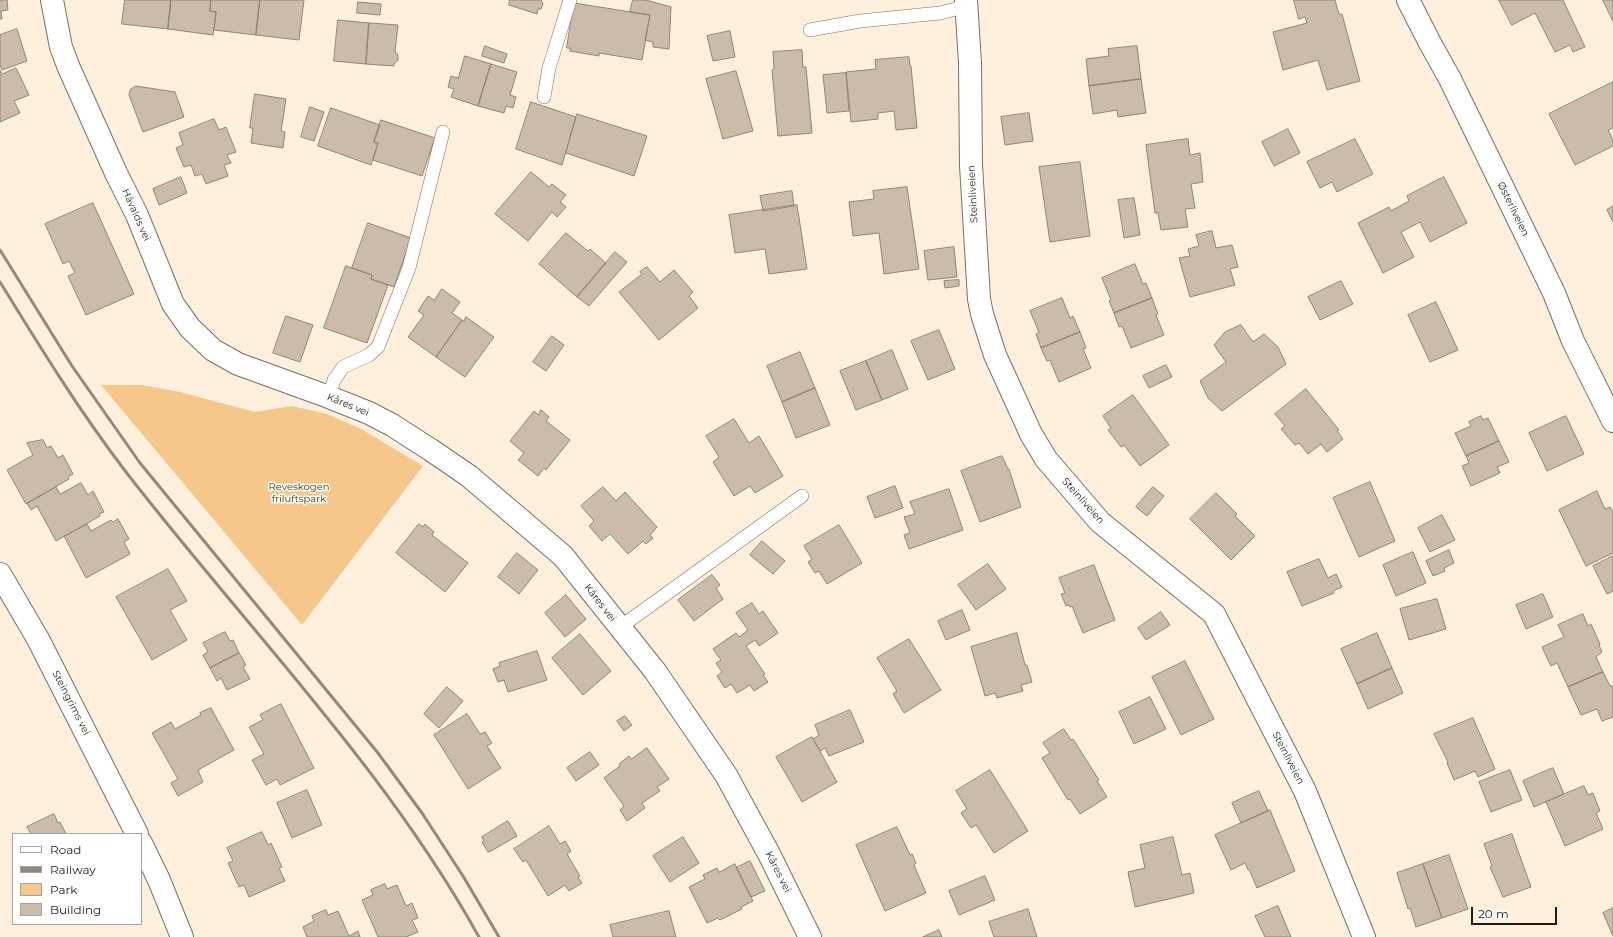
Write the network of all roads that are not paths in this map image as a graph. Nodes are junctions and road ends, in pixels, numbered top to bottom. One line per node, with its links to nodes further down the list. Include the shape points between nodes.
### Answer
1 (52, 0): 8 (street, Håvalds vei, via 61,47 69,68 137,215 174,304 190,328 213,350 238,364)
2 (570, 0): 6 (lane, via 549,68)
3 (1408, 0): 10 (street, Østerliveien, via 1523,229 1554,293 1573,341)
4 (966, 3): 5 (lane, via 940,13 860,21); 18 (street, Steinliveien, via 970,63 971,164 979,299 994,355 1031,434 1046,459 1100,522 1214,614 1305,790)
5 (810, 30)
6 (544, 97)
7 (443, 132): 9 (lane, via 409,268 378,347 369,355 343,367 334,380)
8 (280, 379): 9 (street, Kåres vei)
9 (329, 397): 13 (street, Kåres vei, via 392,425 469,476 563,556)
10 (1613, 421)
11 (802, 496): 13 (lane)
12 (0, 574): 14 (street, Steingrims vei, via 38,639)
13 (619, 628): 17 (street, Kåres vei, via 655,671 726,775)
14 (136, 833)
15 (142, 845): 16 (street)
16 (182, 937)
17 (810, 937)
18 (1364, 937)

